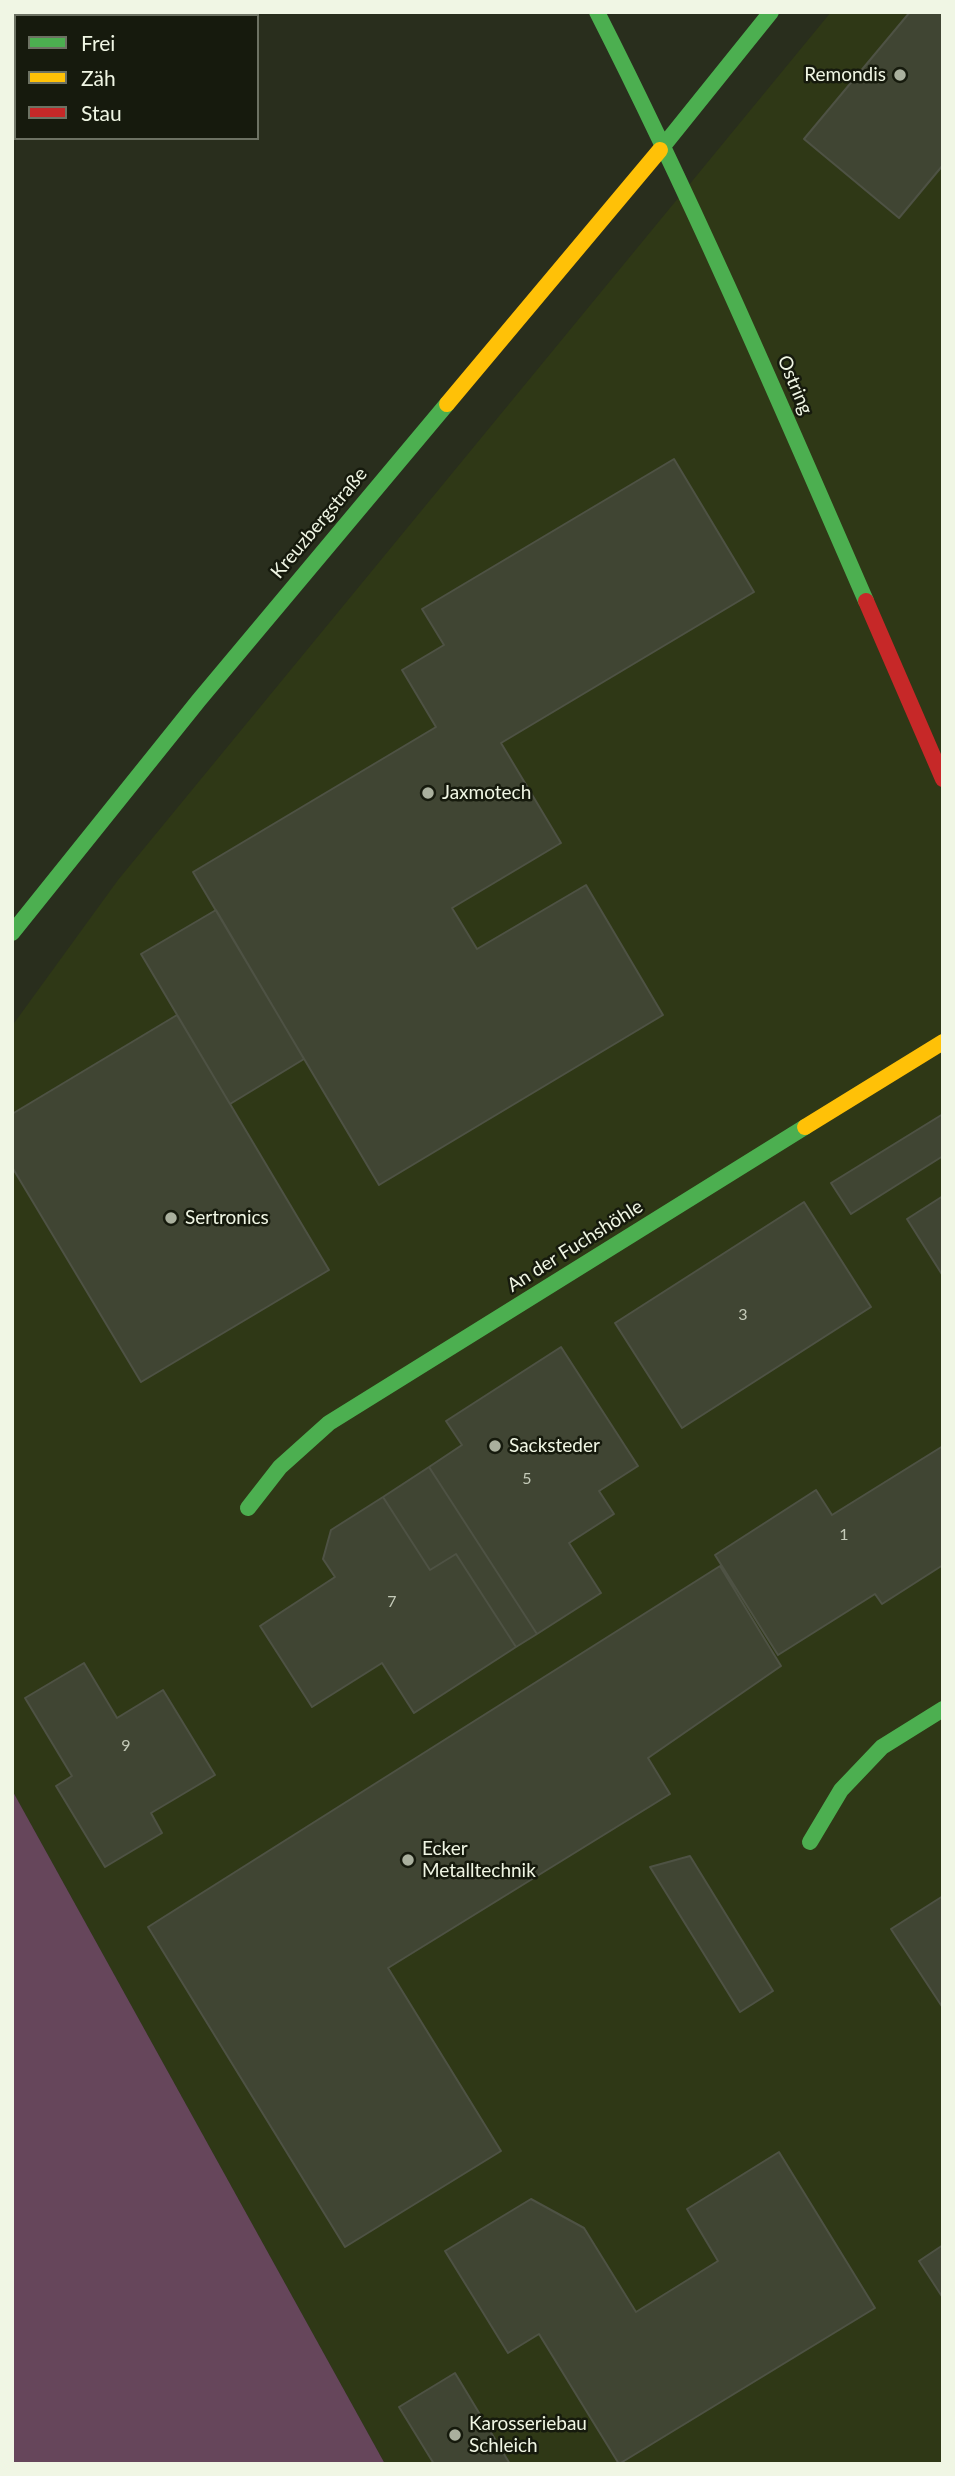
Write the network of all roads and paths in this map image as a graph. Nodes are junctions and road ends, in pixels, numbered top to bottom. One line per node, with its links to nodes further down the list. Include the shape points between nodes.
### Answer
1 (597, 12): 3 (street, Ostring)
2 (771, 12): 3 (street, Kreuzbergstraße)
3 (665, 146): 4 (street, Ostring); 5 (street, Kreuzbergstraße, via 155,751)
4 (943, 779)
5 (12, 933)
6 (943, 1042): 7 (street, An der Fuchshöhle, via 329,1423 280,1467)
7 (248, 1508)
8 (943, 1709): 9 (street, via 882,1747 841,1790)
9 (810, 1842)

